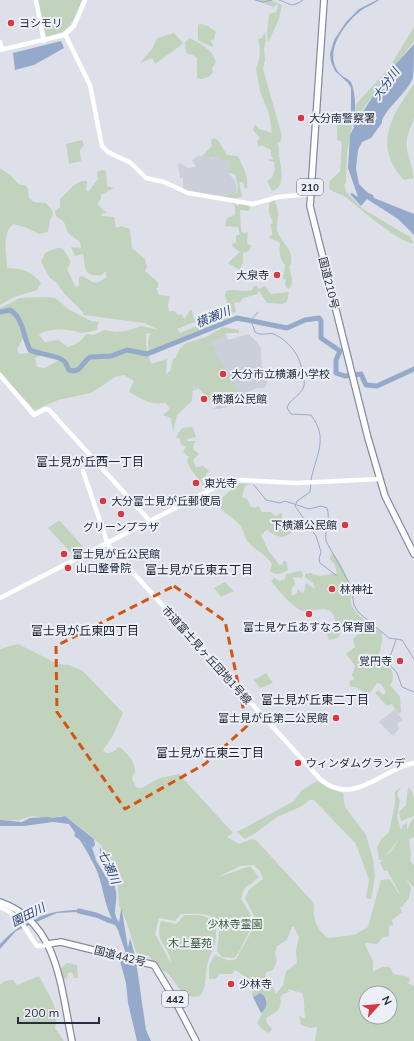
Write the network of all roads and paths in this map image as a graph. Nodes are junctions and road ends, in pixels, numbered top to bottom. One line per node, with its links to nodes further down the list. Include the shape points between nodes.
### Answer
1 (36, 0): 5 (street)
2 (85, 0): 4 (street, via 74,26)
3 (324, 0): 8 (highway, 国道210号 / 210)
4 (65, 34): 5 (street); 8 (street, via 90,86 102,146 133,164 146,178 165,182 188,194 252,204 278,197)
5 (44, 41): 7 (street)
6 (0, 42): 7 (street)
7 (1, 50)
8 (310, 194): 11 (highway, 国道210号 / 210, via 311,209)
9 (0, 375): 12 (street, via 34,415 44,409 49,410)
10 (83, 471): 13 (street)
11 (380, 479): 12 (street, via 301,483 235,481 217,486); 14 (highway, 国道210号 / 210, via 387,503)
12 (149, 520): 13 (street)
13 (106, 542): 15 (street); 16 (street, 市道富士見ヶ丘団地1号線, via 322,782 341,789 356,789)
14 (414, 554)
15 (0, 598)
16 (414, 763)
17 (0, 902): 19 (highway, via 29,919)
18 (0, 907): 19 (street, via 20,920 37,946)
19 (48, 944): 20 (highway, via 57,968); 21 (highway, 国道442号 / 442, via 59,942 154,965)
20 (72, 1041)
21 (196, 1041)

